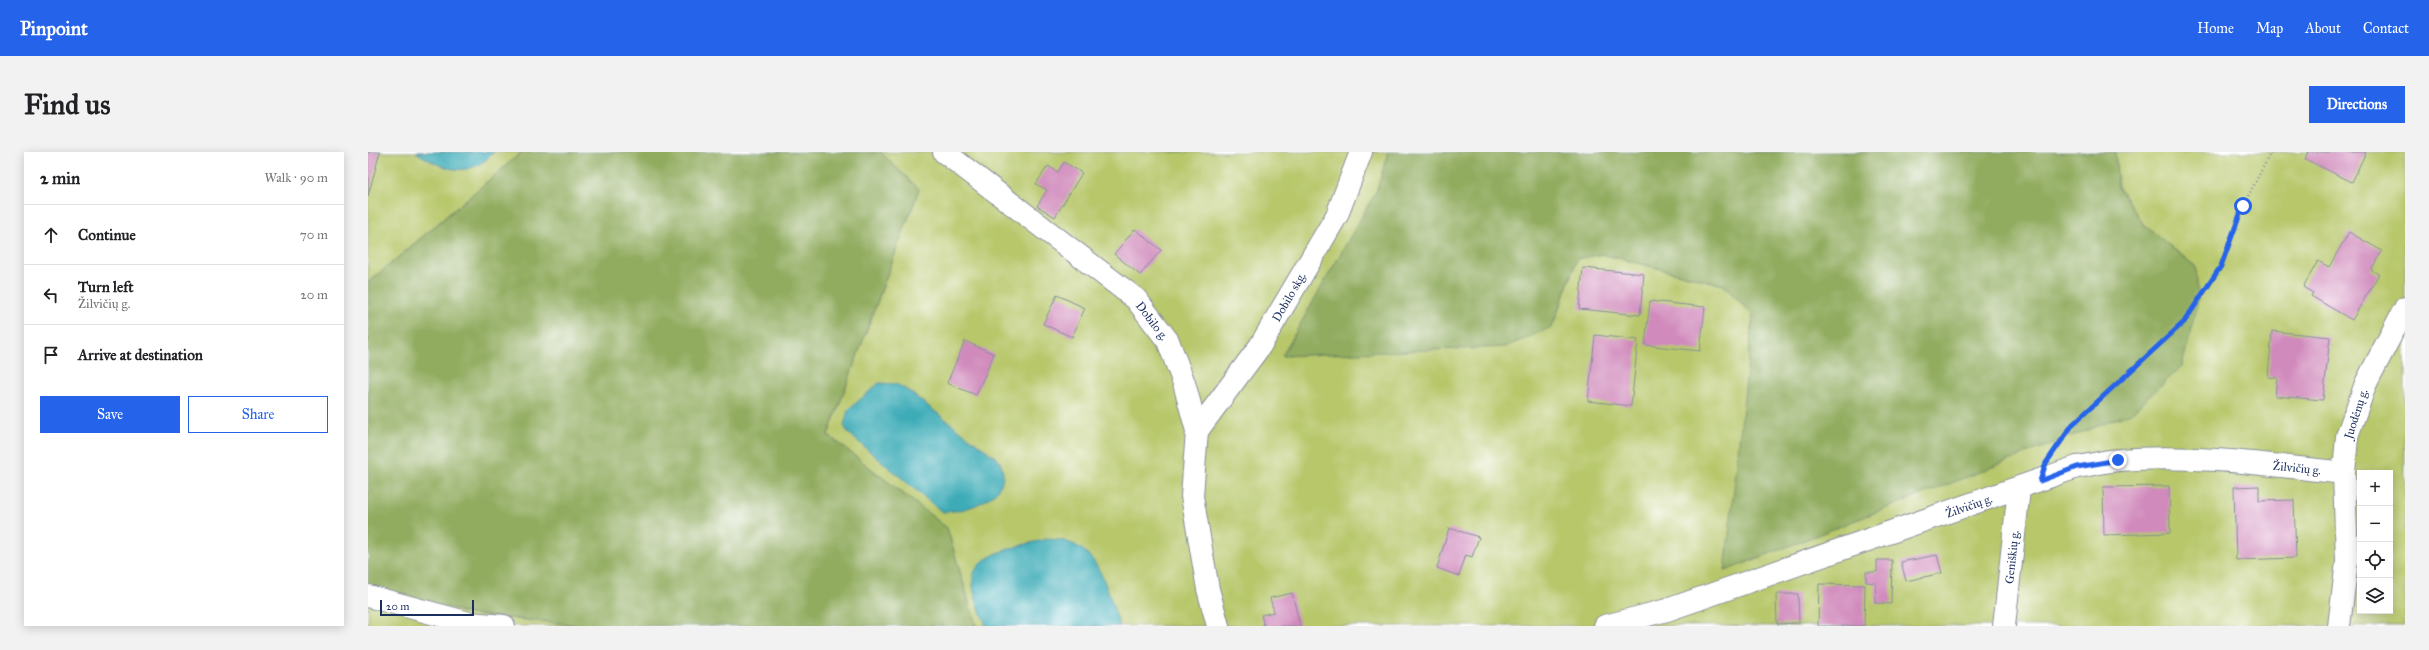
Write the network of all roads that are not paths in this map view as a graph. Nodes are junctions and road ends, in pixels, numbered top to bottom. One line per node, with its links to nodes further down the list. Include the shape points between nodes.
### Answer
1 (944, 152): 4 (street, Dobilo g., via 1136,299 1168,341 1184,383)
2 (1362, 152): 4 (street, Dobilo skg., via 1337,215 1267,333)
3 (2405, 308): 5 (street, Juodėnų g., via 2366,383 2346,436)
4 (1197, 431): 10 (street, Dobilo g., via 1192,496 1208,589)
5 (2344, 473): 6 (street, Žilvičių g., via 2275,465 2161,458 2118,460 2077,467); 13 (street, Juodėnų g., via 2347,561)
6 (2019, 489): 8 (street, Žilvičių g.); 12 (street, Geniškių g.)
7 (368, 596): 9 (street, via 469,623)
8 (1668, 618): 11 (street, Žilvičių g.)
9 (504, 626)
10 (1218, 626)
11 (1604, 626)
12 (2004, 626)
13 (2339, 626)

